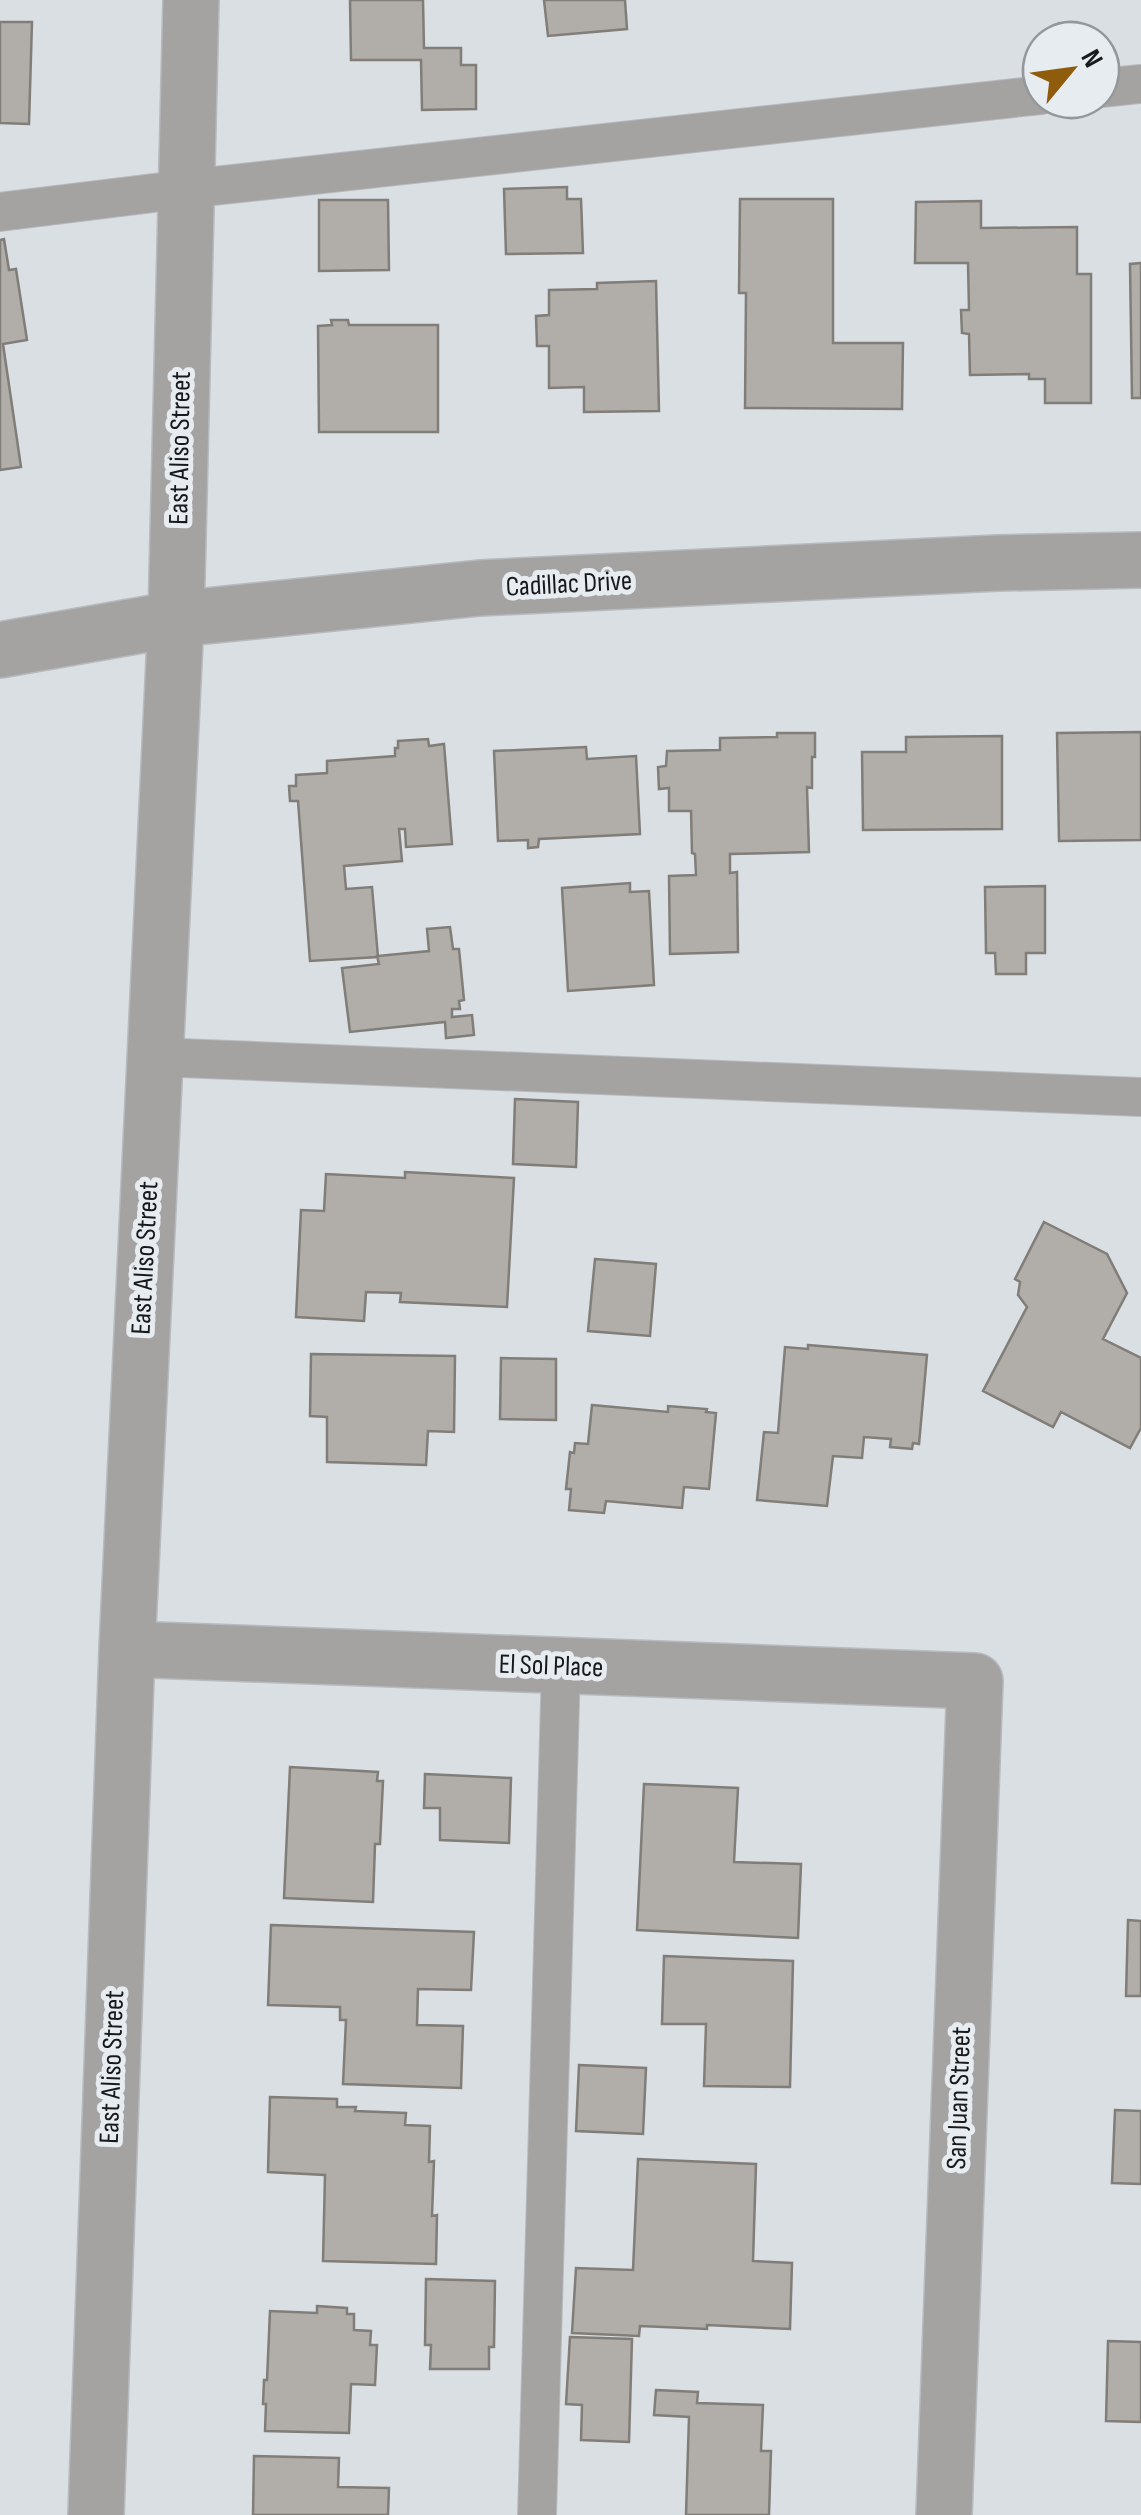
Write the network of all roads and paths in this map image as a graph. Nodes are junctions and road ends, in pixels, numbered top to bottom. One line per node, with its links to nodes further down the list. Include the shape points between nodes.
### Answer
1 (191, 0): 3 (street, East Aliso Street)
2 (1021, 97): 3 (lane)
3 (186, 190): 4 (lane); 6 (street, East Aliso Street)
4 (0, 212)
5 (1141, 560): 6 (street, Cadillac Drive, via 480,588)
6 (176, 619): 7 (street, Cadillac Drive); 8 (street, East Aliso Street)
7 (0, 650)
8 (155, 1057): 9 (lane); 10 (street, East Aliso Street)
9 (1141, 1097)
10 (127, 1649): 11 (street, El Sol Place); 13 (street, East Aliso Street)
11 (560, 1666): 12 (street, El Sol Place); 14 (lane)
12 (974, 1681): 15 (street, San Juan Street)
13 (96, 2515)
14 (537, 2515)
15 (944, 2515)

